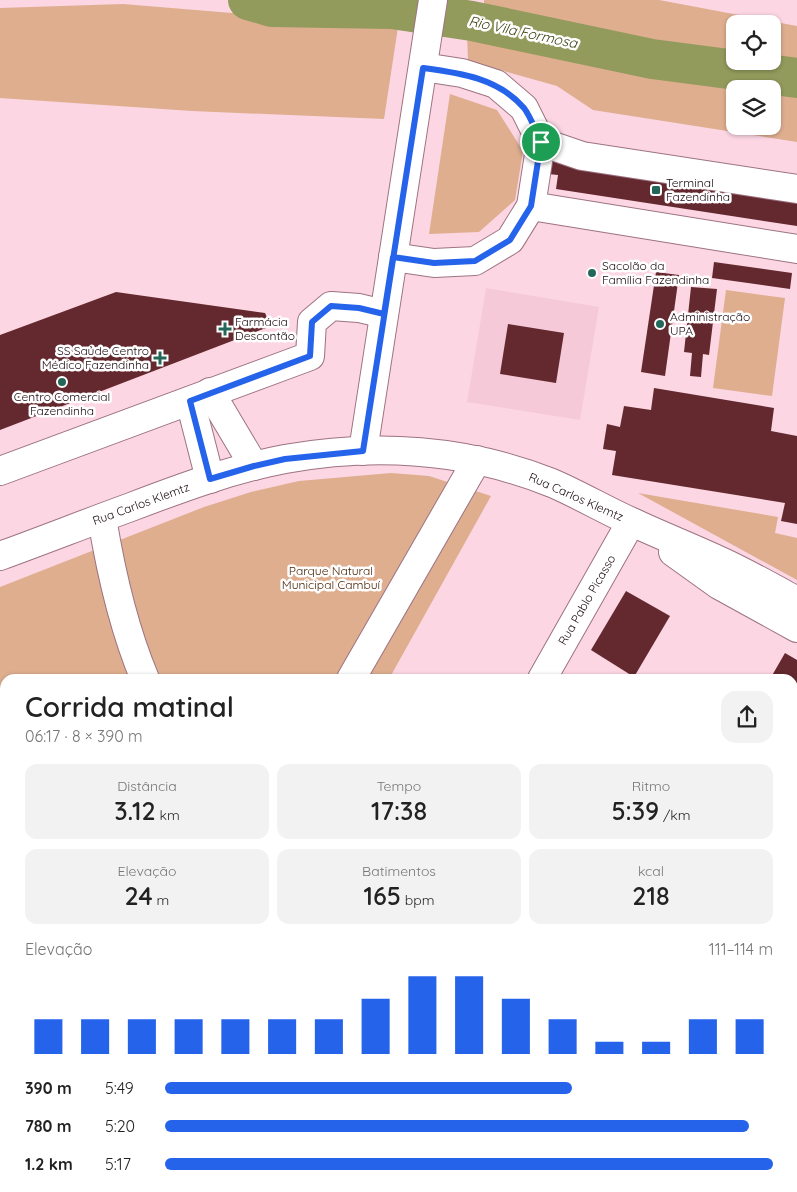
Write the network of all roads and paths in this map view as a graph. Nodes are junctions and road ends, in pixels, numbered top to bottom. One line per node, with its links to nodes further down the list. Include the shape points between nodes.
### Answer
1 (433, 0): 2 (main road)
2 (424, 61): 3 (main road, via 496,84 524,108); 7 (main road)
3 (541, 142): 4 (main road, via 582,156); 5 (main road)
4 (797, 189)
5 (531, 206): 6 (main road); 7 (main road, via 510,240 475,261 434,263)
6 (797, 249)
7 (393, 257): 8 (main road)
8 (384, 314): 9 (main road, via 331,306 312,322 310,356); 10 (main road)
9 (200, 397): 12 (main road); 13 (main road); 14 (main road)
10 (363, 451): 11 (main road, Rua Carlos Klemtz, via 443,453); 12 (main road, Rua Carlos Klemtz)
11 (477, 460): 16 (main road, Rua Carlos Klemtz, via 552,483); 21 (main road)
12 (254, 466): 14 (main road, Rua Carlos Klemtz)
13 (0, 471)
14 (210, 479): 15 (main road, Rua Carlos Klemtz)
15 (102, 518): 17 (main road, Rua Carlos Klemtz); 20 (main road, via 119,604)
16 (631, 522): 18 (main road, Rua Carlos Klemtz, via 730,565); 19 (main road, Rua Carlos Klemtz, via 719,586); 22 (main road, Rua Pablo Picasso)
17 (0, 556)
18 (797, 601)
19 (797, 628)
20 (143, 674)
21 (354, 674)
22 (545, 674)

